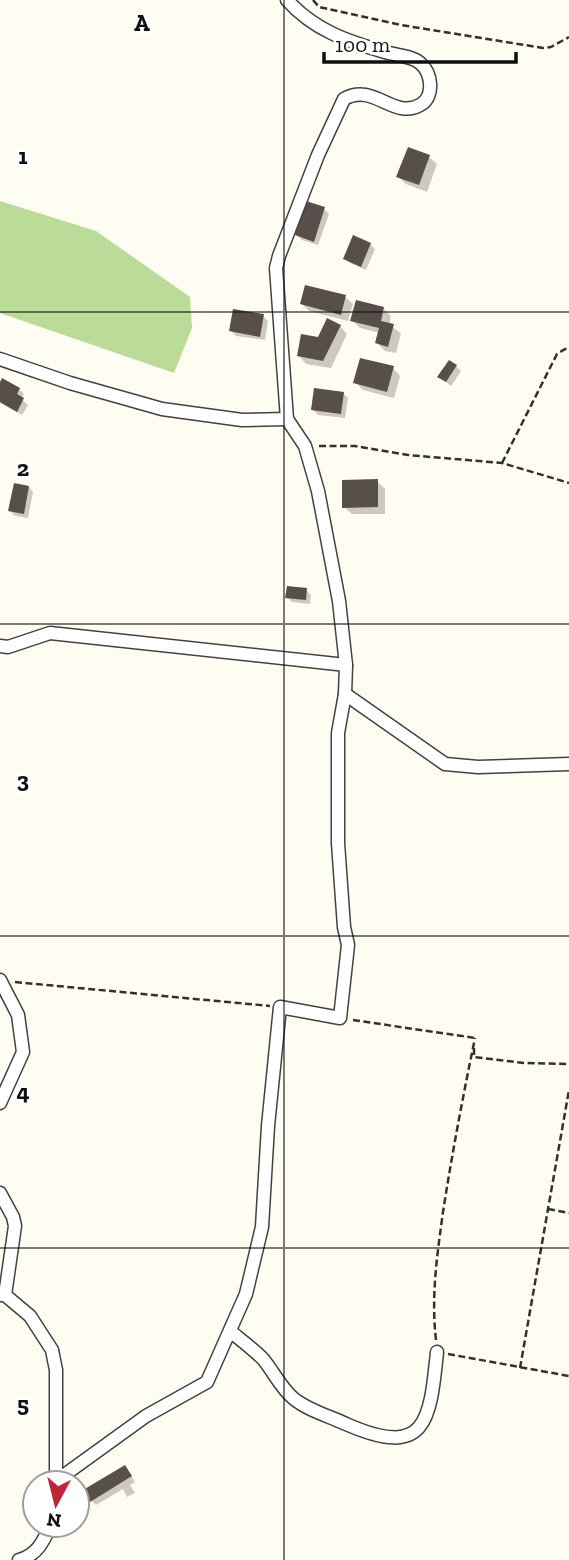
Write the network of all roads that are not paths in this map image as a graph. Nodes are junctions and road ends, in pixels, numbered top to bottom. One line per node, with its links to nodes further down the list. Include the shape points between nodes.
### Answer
1 (286, 0): 3 (street, via 327,33 415,60 425,69 430,84 429,97 413,108 396,107 364,93 351,95 341,104 326,137 276,268)
2 (0, 359): 3 (street, via 162,409 242,420)
3 (287, 419): 5 (street, via 305,446 318,491)
4 (0, 646): 5 (street, via 50,633)
5 (346, 665): 6 (street)
6 (345, 694): 7 (street, via 445,764); 12 (street, via 338,733 338,843 348,945 340,1018 280,1007 262,1227 246,1294)
7 (569, 764)
8 (1, 980): 9 (street, via 18,1015 23,1052)
9 (0, 1103)
10 (0, 1193): 11 (street, via 15,1226)
11 (2, 1295): 14 (street, via 30,1316 52,1350)
12 (230, 1331): 13 (street, via 261,1357 292,1397 367,1433 392,1438 417,1430 428,1412); 15 (street, via 207,1382 146,1416)
13 (436, 1352)
14 (55, 1469)
15 (74, 1469)
16 (44, 1539): 17 (street, via 29,1557)
17 (19, 1560)

